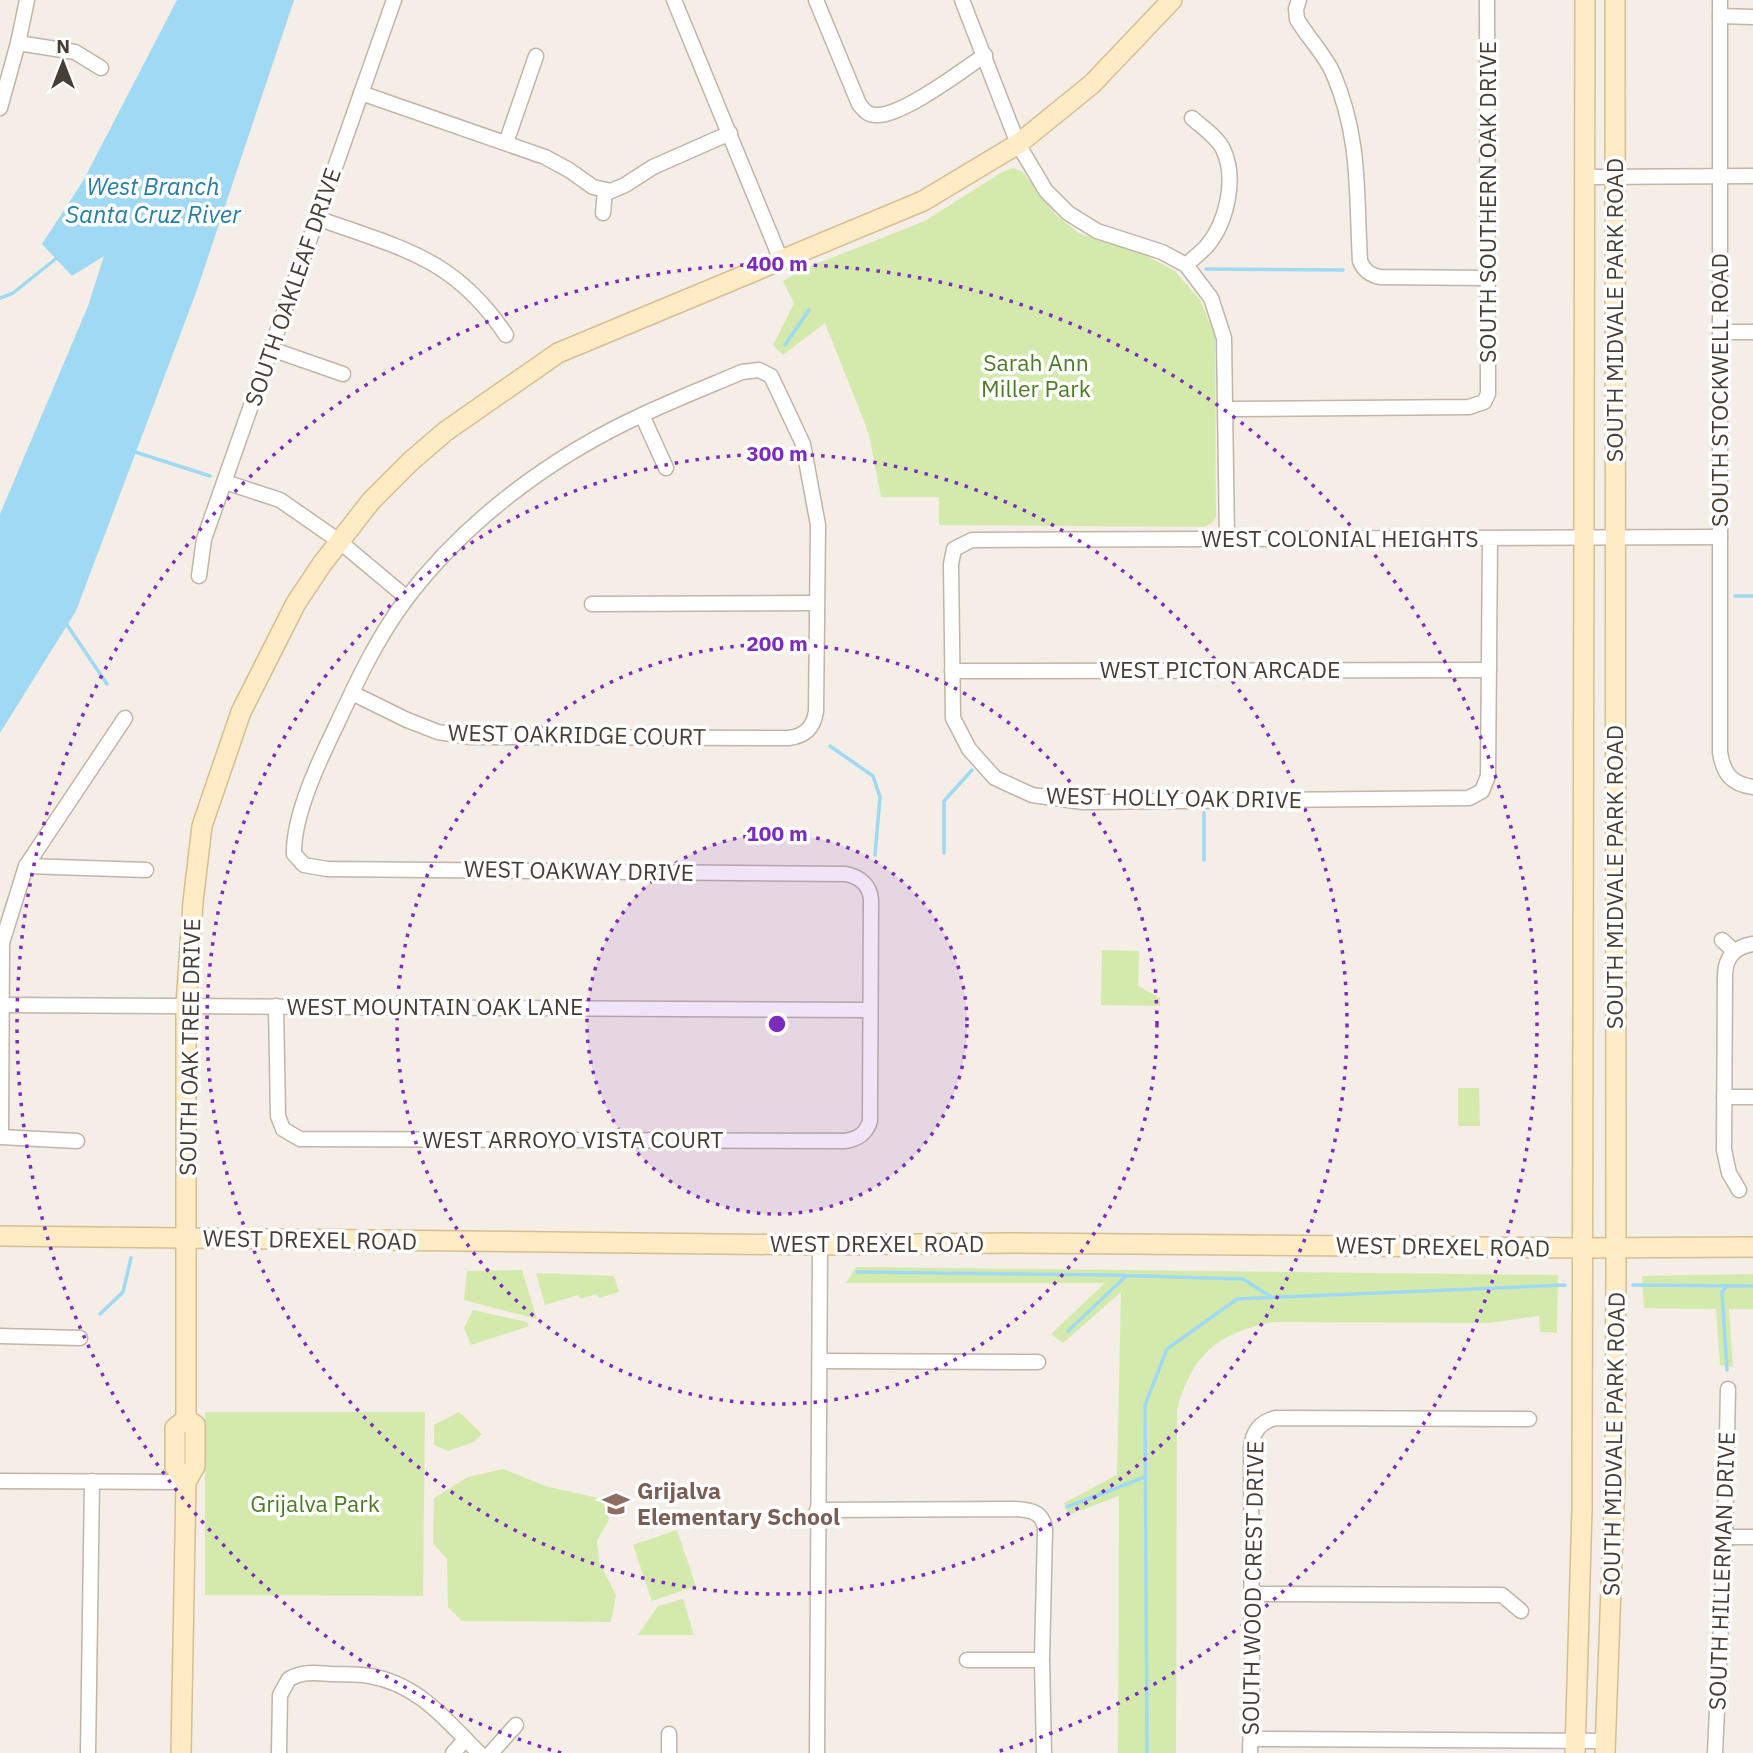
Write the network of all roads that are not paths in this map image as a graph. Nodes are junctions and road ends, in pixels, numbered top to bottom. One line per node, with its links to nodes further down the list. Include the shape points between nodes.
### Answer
1 (27, 0): 14 (street)
2 (394, 0): 18 (street, SOUTH OAKLEAF DRIVE)
3 (674, 0): 21 (street)
4 (816, 0): 15 (street, via 859,104 872,119 936,89)
5 (962, 0): 15 (street)
6 (1172, 0): 23 (street, SOUTH OAK TREE DRIVE, via 1092,84)
7 (1487, 0): 33 (street, SOUTH SOUTHERN OAK DRIVE)
8 (1585, 0): 26 (street, SOUTH MIDVALE PARK ROAD)
9 (1615, 0): 27 (street, SOUTH MIDVALE PARK ROAD)
10 (1720, 0): 12 (street, SOUTH STOCKWELL ROAD)
11 (1293, 6): 33 (street, via 1332,71 1352,131 1363,276)
12 (1720, 16): 13 (street); 24 (street, SOUTH STOCKWELL ROAD)
13 (1753, 17)
14 (18, 43): 17 (street, via 75,52); 19 (street)
15 (985, 55): 23 (street)
16 (536, 56): 22 (street)
17 (101, 68)
18 (361, 93): 22 (street); 30 (street, SOUTH OAKLEAF DRIVE)
19 (0, 108)
20 (1192, 118): 32 (street, via 1222,146 1229,164 1229,191 1208,245)
21 (730, 133): 28 (street, via 653,167 618,189); 31 (street)
22 (506, 143): 28 (street, via 545,157)
23 (1018, 144): 31 (street, SOUTH OAK TREE DRIVE, via 923,201); 32 (street, via 1046,191 1068,212 1097,231 1162,252)
24 (1720, 176): 25 (street); 27 (street); 34 (street, SOUTH STOCKWELL ROAD)
25 (1753, 176)
26 (1585, 177): 27 (street); 43 (street, SOUTH MIDVALE PARK ROAD)
27 (1615, 177): 44 (street, SOUTH MIDVALE PARK ROAD)
28 (605, 191): 29 (street)
29 (603, 213)
30 (317, 218): 36 (street, via 407,250 446,270 491,312); 37 (street, SOUTH OAKLEAF DRIVE)
31 (781, 260): 48 (street, SOUTH OAK TREE DRIVE, via 558,352 438,438 383,489)
32 (1186, 265): 39 (street, via 1211,298 1224,338)
33 (1487, 278): 39 (street, SOUTH SOUTHERN OAK DRIVE, via 1487,405)
34 (1720, 332): 35 (street); 45 (street, SOUTH STOCKWELL ROAD)
35 (1753, 332)
36 (506, 335)
37 (271, 349): 38 (street); 42 (street, SOUTH OAKLEAF DRIVE)
38 (343, 374)
39 (1227, 410): 47 (street)
40 (642, 415): 41 (street); 51 (street, via 553,464 487,514); 52 (street, via 742,372 765,367 803,444 817,525)
41 (666, 468)
42 (225, 482): 48 (street, via 280,500); 50 (street, SOUTH OAKLEAF DRIVE, via 204,539)
43 (1585, 537): 44 (street, WEST COLONIAL HEIGHTS); 46 (street, WEST COLONIAL HEIGHTS); 79 (street, SOUTH MIDVALE PARK ROAD)
44 (1615, 537): 45 (street, WEST COLONIAL HEIGHTS); 77 (street, SOUTH MIDVALE PARK ROAD)
45 (1720, 537): 58 (street, SOUTH STOCKWELL ROAD, via 1720,752 1725,783)
46 (1490, 538): 47 (street, WEST COLONIAL HEIGHTS); 54 (street)
47 (1227, 540): 49 (street, WEST COLONIAL HEIGHTS)
48 (339, 541): 51 (street); 66 (street, SOUTH OAK TREE DRIVE, via 296,603 241,712 202,826)
49 (956, 543): 55 (street, WEST HOLLY OAK DRIVE, via 951,564)
50 (200, 576)
51 (407, 598): 56 (street)
52 (815, 603): 53 (street); 56 (street, WEST OAKRIDGE COURT, via 815,733 789,738 471,737 438,732)
53 (592, 604)
54 (1489, 670): 55 (street, WEST PICTON ARCADE); 55 (street, WEST HOLLY OAK DRIVE, via 1484,794 1451,800 1083,802 1032,795 995,778 968,749 953,718)
55 (952, 671)
56 (352, 693): 68 (street, WEST OAKWAY DRIVE, via 318,762 297,828 295,862 327,869 863,877 871,895)
57 (125, 719): 59 (street)
58 (1753, 787)
59 (26, 866): 60 (street); 64 (street, via 2,943)
60 (146, 870)
61 (1722, 940): 63 (street)
62 (1753, 944): 63 (street)
63 (1734, 951): 69 (street, via 1726,966)
64 (1, 968): 65 (street)
65 (1, 1005): 66 (street, WEST MOUNTAIN OAK LANE); 71 (street)
66 (186, 1005): 67 (street, WEST MOUNTAIN OAK LANE); 75 (street, SOUTH OAK TREE DRIVE)
67 (275, 1006): 68 (street, WEST MOUNTAIN OAK LANE); 68 (street, WEST ARROYO VISTA COURT, via 279,1134 300,1139 845,1141 867,1137)
68 (870, 1010)
69 (1724, 1097): 70 (street); 73 (street, via 1726,1162)
70 (1753, 1097)
71 (0, 1136): 72 (street)
72 (77, 1141)
73 (1739, 1190)
74 (0, 1236): 75 (street, WEST DREXEL ROAD)
75 (187, 1238): 76 (street, WEST DREXEL ROAD); 88 (street, SOUTH OAK TREE DRIVE, via 186,1419 175,1428 174,1467)
76 (820, 1245): 79 (street, WEST DREXEL ROAD); 82 (street)
77 (1616, 1246): 78 (street, WEST DREXEL ROAD); 79 (street, WEST DREXEL ROAD); 101 (street, SOUTH MIDVALE PARK ROAD, via 1615,1477)
78 (1753, 1247)
79 (1582, 1248): 100 (street, SOUTH MIDVALE PARK ROAD)
80 (0, 1336): 81 (street)
81 (80, 1338)
82 (820, 1362): 83 (street); 89 (street)
83 (1038, 1362)
84 (1728, 1389): 90 (street, SOUTH HILLERMAN DRIVE)
85 (1529, 1419): 92 (street, SOUTH WOOD CREST DRIVE, via 1282,1417 1258,1421 1251,1448)
86 (0, 1481): 87 (street)
87 (92, 1481): 88 (street); 102 (street)
88 (186, 1482): 103 (street, SOUTH OAK TREE DRIVE)
89 (817, 1510): 95 (street, via 1016,1508 1043,1512); 109 (street)
90 (1725, 1537): 91 (street); 111 (street, SOUTH HILLERMAN DRIVE)
91 (1753, 1537)
92 (1252, 1594): 93 (street, via 1502,1595); 99 (street, SOUTH WOOD CREST DRIVE)
93 (1521, 1611)
94 (967, 1660): 95 (street)
95 (1042, 1660): 110 (street)
96 (516, 1725): 107 (street)
97 (669, 1734): 108 (street)
98 (466, 1740): 104 (street, via 435,1707 397,1684 370,1676 300,1673 286,1677 280,1695); 105 (street); 106 (street)
99 (1250, 1746): 100 (street)
100 (1576, 1747): 101 (street)
101 (1606, 1747)
102 (88, 1753)
103 (181, 1753)
104 (279, 1753)
105 (453, 1753)
106 (479, 1753)
107 (491, 1753)
108 (669, 1753)
109 (817, 1753)
110 (1044, 1753)
111 (1715, 1753)

